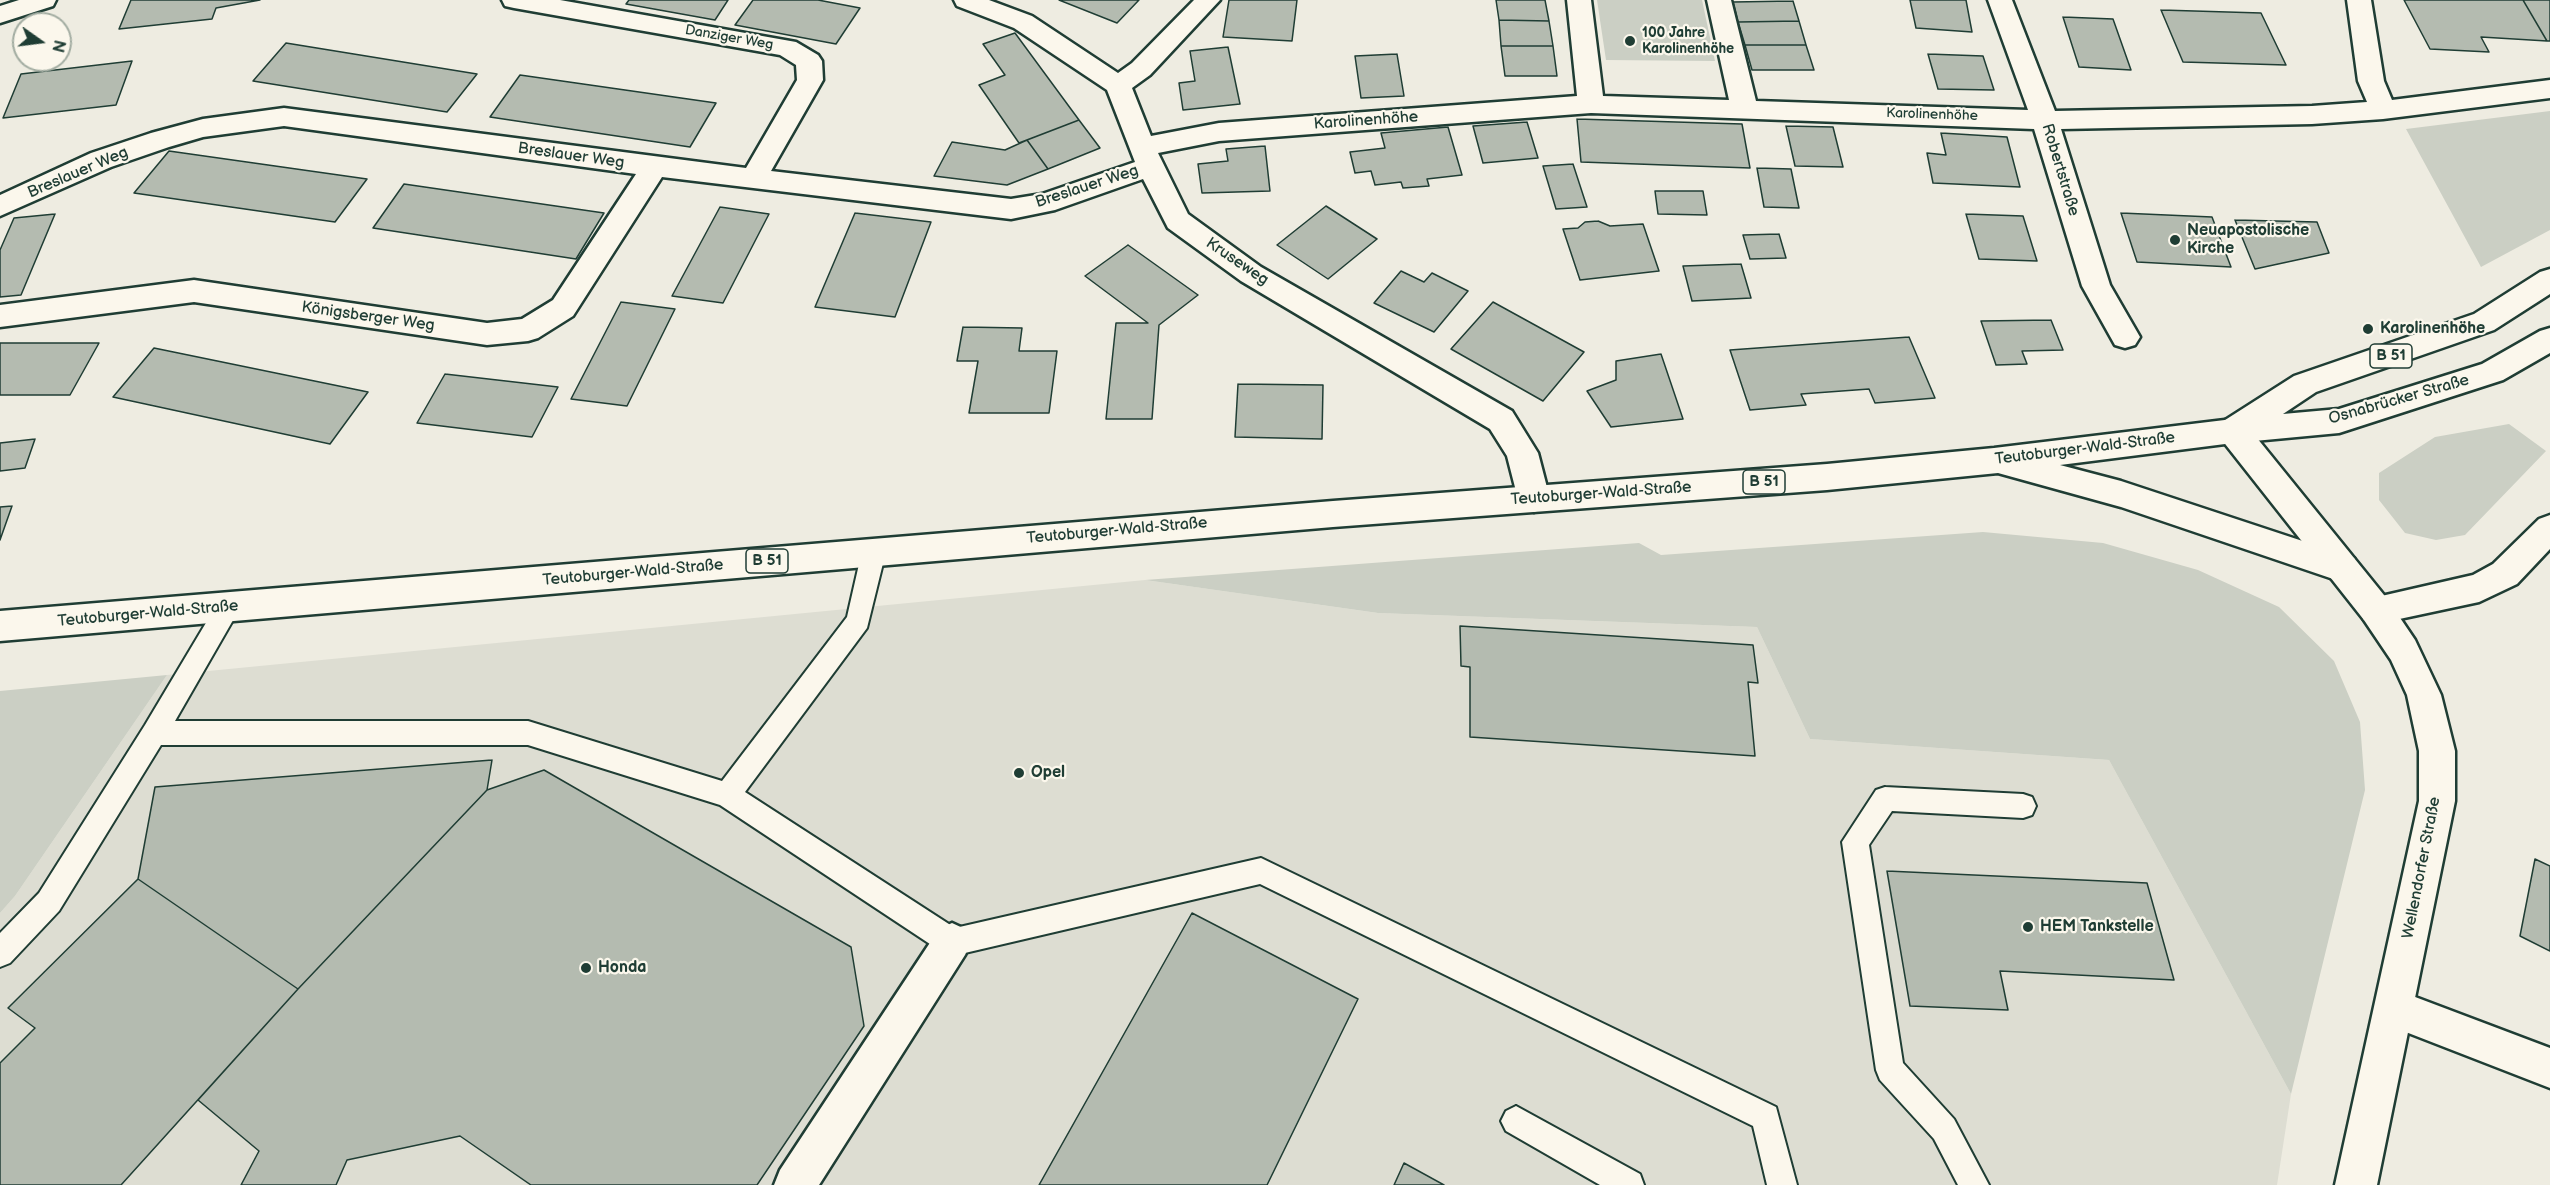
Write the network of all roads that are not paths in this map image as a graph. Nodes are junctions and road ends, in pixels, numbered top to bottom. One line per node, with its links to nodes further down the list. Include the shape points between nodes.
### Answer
1 (44, 0): 9 (main road)
2 (514, 0): 18 (main road, Danziger Weg, via 787,48 809,61 810,80)
3 (966, 0): 10 (main road, via 1023,22)
4 (1208, 0): 10 (main road, via 1141,69)
5 (1579, 0): 12 (main road)
6 (1719, 0): 13 (main road)
7 (2000, 0): 15 (main road, Robertstraße)
8 (2359, 0): 14 (main road, via 2371,81)
9 (0, 15)
10 (1118, 86): 16 (main road, Kruseweg)
11 (2550, 88): 14 (main road, Karolinenhöhe)
12 (1591, 104): 13 (main road, Karolinenhöhe); 16 (main road, Karolinenhöhe, via 1220,132 1172,140)
13 (1744, 107): 15 (main road, Karolinenhöhe)
14 (2383, 110): 15 (main road, Karolinenhöhe)
15 (2045, 120): 22 (main road, Robertstraße, via 2096,286)
16 (1147, 157): 18 (main road, Breslauer Weg, via 1045,203 1011,208); 26 (main road, Kruseweg, via 1178,221 1251,274 1501,420 1522,453)
17 (655, 167): 18 (main road, Breslauer Weg); 19 (main road, Breslauer Weg, via 284,117 203,128 160,140 101,160); 21 (main road, Königsberger Weg, via 563,308 528,330 487,334 194,291)
18 (753, 179)
19 (0, 206)
20 (2550, 280): 24 (main road, B 51, via 2484,322 2305,384)
21 (0, 316)
22 (2125, 337)
23 (2550, 339): 24 (main road, Osnabrücker Straße / B 51, via 2492,372 2339,421)
24 (2233, 431): 25 (main road, Teutoburger-Wald-Straße / B 51); 29 (main road, Wellendorfer Straße)
25 (1994, 461): 26 (main road, Teutoburger-Wald-Straße / B 51); 29 (main road, via 2121,494)
26 (1534, 500): 28 (main road, Teutoburger-Wald-Straße / B 51)
27 (2550, 528): 31 (main road, via 2505,574 2479,588)
28 (874, 551): 30 (main road, Teutoburger-Wald-Straße / B 51); 34 (lane, via 858,621)
29 (2342, 568): 31 (main road, Wellendorfer Straße)
30 (228, 608): 32 (main road, Teutoburger-Wald-Straße / B 51); 33 (lane)
31 (2376, 610): 38 (main road, Wellendorfer Straße, via 2403,650 2424,695 2437,751 2437,801)
32 (0, 627)
33 (154, 733): 34 (lane, via 528,733); 37 (lane, via 49,902)
34 (727, 795): 36 (lane)
35 (2023, 806): 44 (lane, via 1885,799 1855,842 1890,1070 1944,1129)
36 (952, 942): 41 (main road); 43 (lane, via 1261,871 1766,1117)
37 (0, 953)
38 (2394, 1008): 39 (main road); 45 (main road, Wellendorfer Straße)
39 (2550, 1068)
40 (1516, 1121): 42 (lane)
41 (795, 1185)
42 (1629, 1185)
43 (1782, 1185)
44 (1974, 1185)
45 (2356, 1185)

